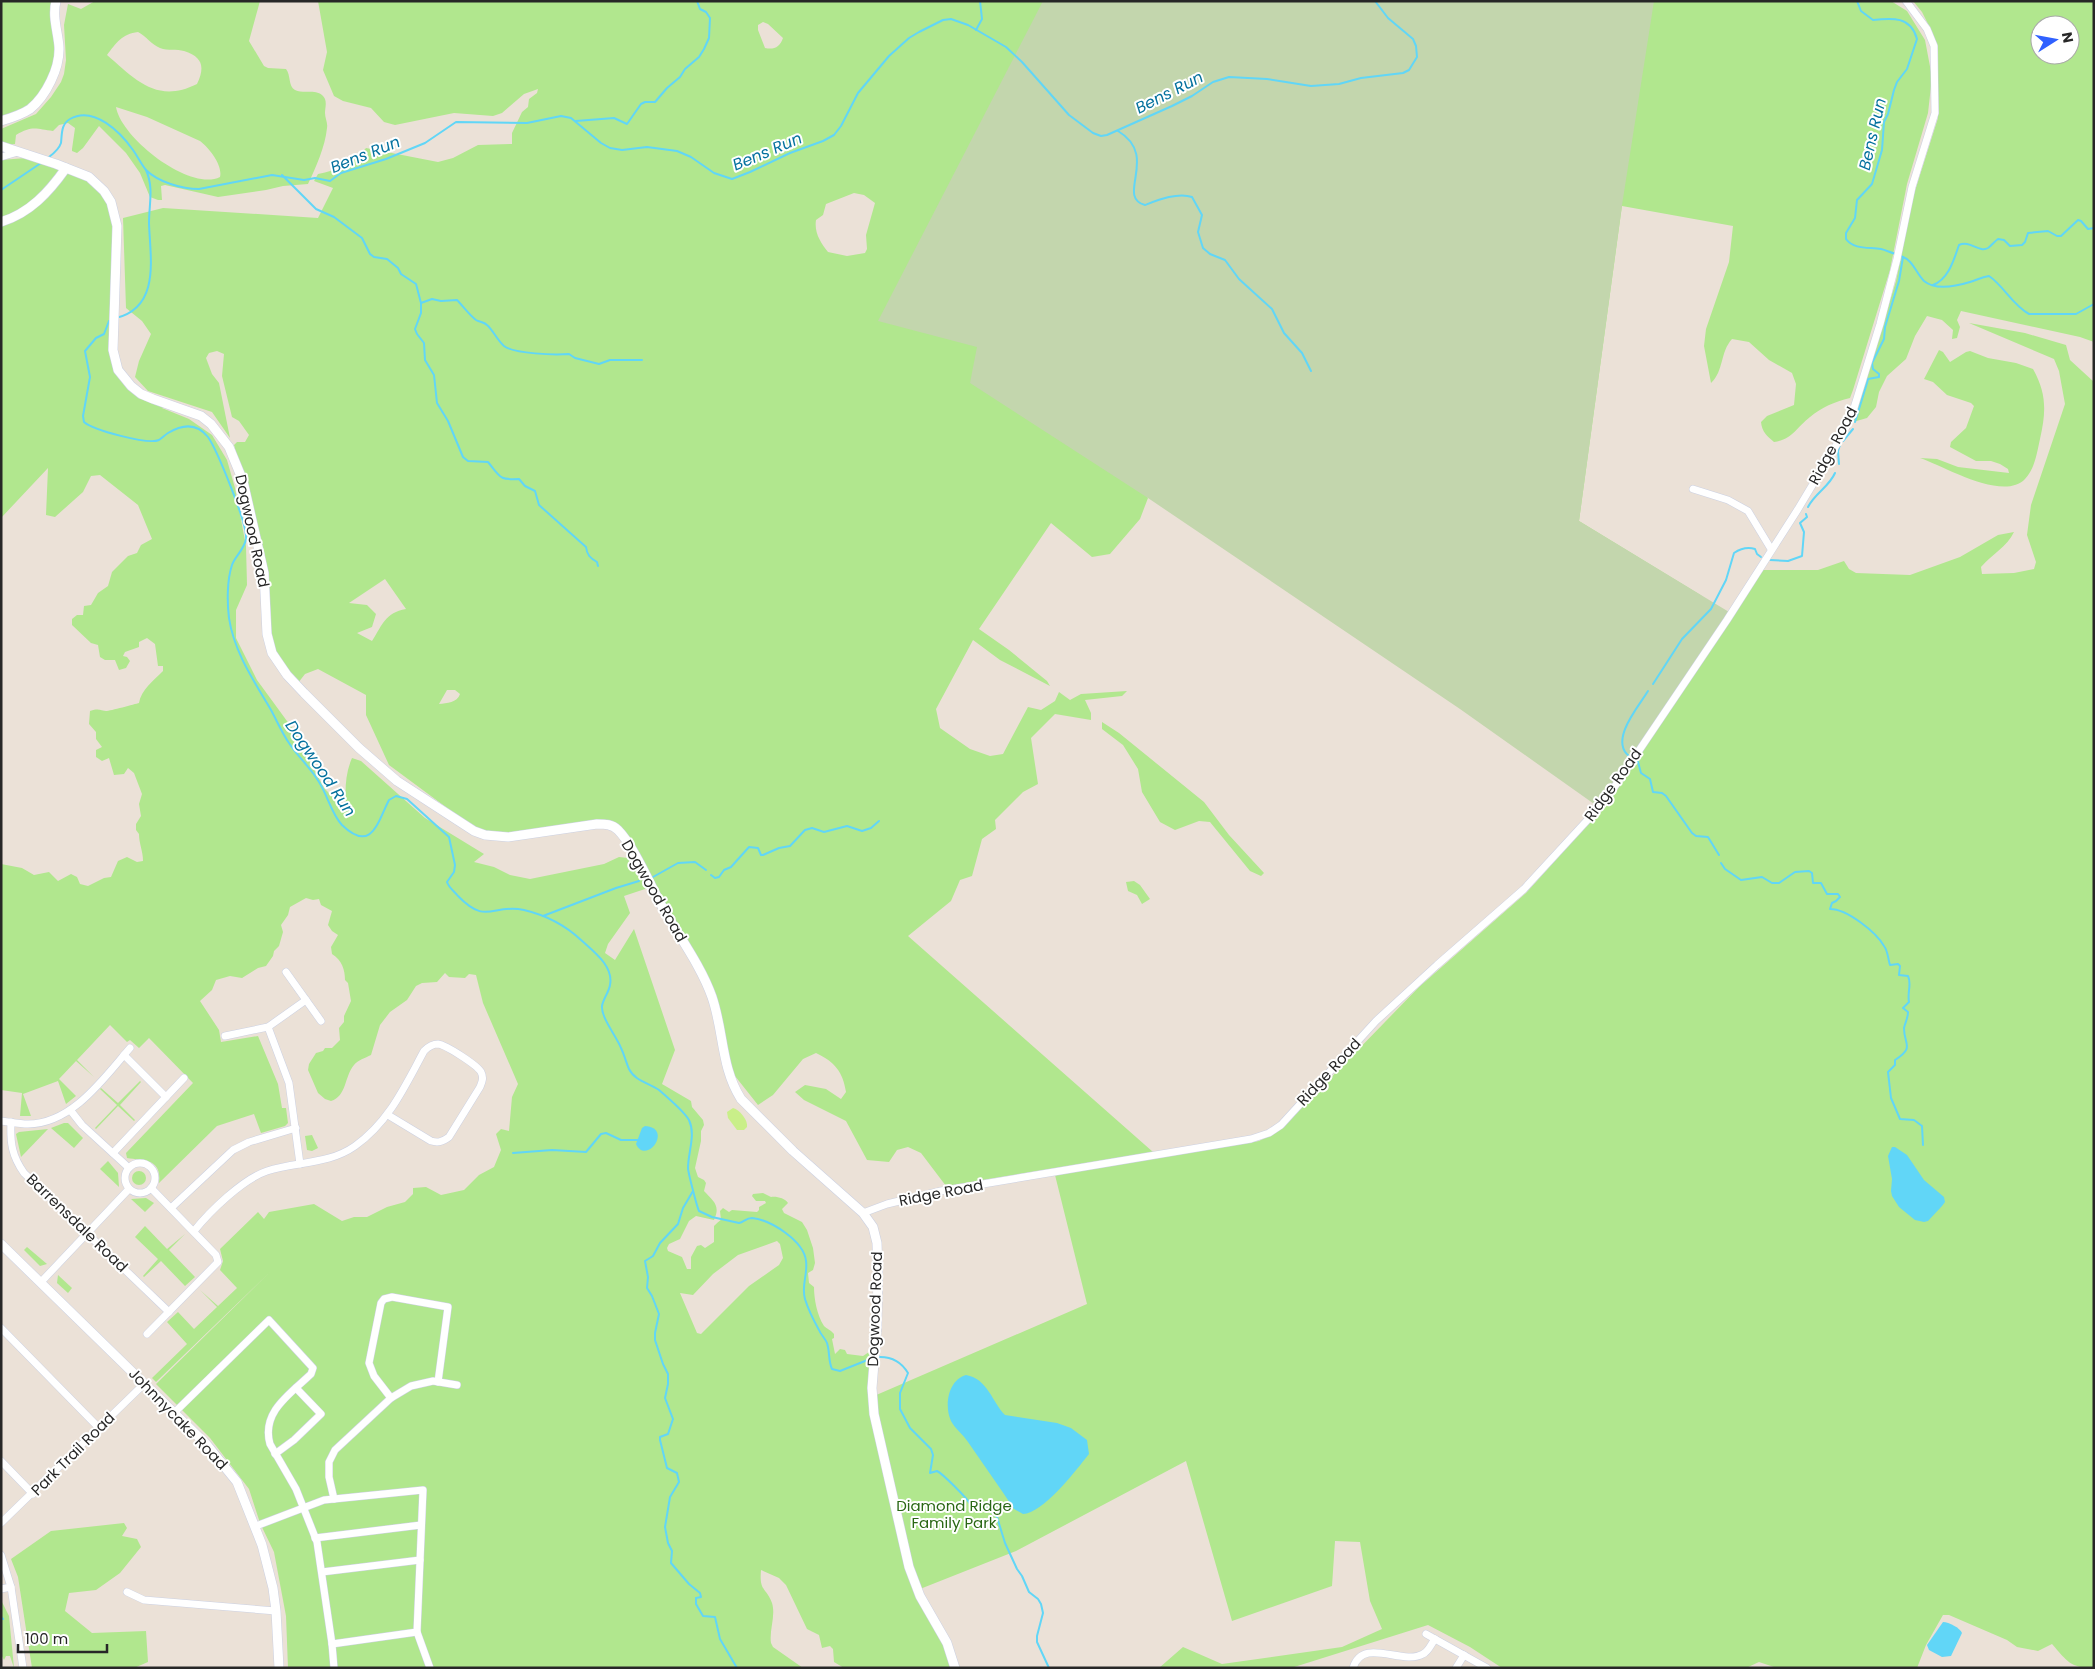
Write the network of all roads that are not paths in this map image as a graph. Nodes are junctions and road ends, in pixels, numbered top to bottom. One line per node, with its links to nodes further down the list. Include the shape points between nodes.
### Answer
1 (56, 1): 3 (street, via 54,13 59,50 51,80 30,108)
2 (1906, 1): 10 (street, Ridge Road, via 1927,30 1934,46 1936,103 1932,125 1912,186 1897,260 1868,365 1849,422)
3 (1, 121)
4 (1, 146): 5 (street, Dogwood Road)
5 (18, 152): 6 (street); 7 (street, Dogwood Road)
6 (1, 158)
7 (66, 168): 8 (street, via 33,205); 31 (street, Dogwood Road, via 89,177 111,202 117,226 114,356 118,370 141,394 188,410 211,424 237,464 264,572 269,645 287,675 380,767 474,831 496,837 597,824 617,829 711,994 726,1067 741,1099)
8 (1, 222)
9 (1693, 489): 10 (street, via 1728,500 1748,511)
10 (1772, 549): 31 (street, Ridge Road, via 1605,801 1524,889 1376,1021 1275,1129 1252,1139 941,1191 881,1205)
11 (286, 972): 12 (street)
12 (306, 1000): 13 (street); 14 (street)
13 (321, 1021)
14 (268, 1028): 15 (street); 24 (street, via 289,1083)
15 (225, 1036)
16 (130, 1048): 17 (street)
17 (124, 1055): 19 (street); 20 (street)
18 (184, 1078): 19 (street)
19 (166, 1097): 25 (street)
20 (71, 1111): 23 (street, via 39,1123); 25 (street)
21 (388, 1115): 21 (street, via 431,1141 443,1141 449,1137 480,1087 481,1072 444,1046 429,1046); 26 (street, via 349,1150 333,1158)
22 (1, 1121): 23 (street)
23 (11, 1122): 33 (street, Barrensdale Road, via 11,1149 20,1167)
24 (296, 1128): 26 (street); 30 (street, via 232,1150)
25 (113, 1153): 27 (street)
26 (300, 1164): 32 (street, via 268,1170 248,1180)
27 (129, 1168): 28 (street, via 138,1164 148,1166 154,1174); 29 (street, via 125,1176)
28 (151, 1188): 29 (street, via 138,1193); 30 (street)
29 (129, 1189): 33 (street)
30 (171, 1208): 32 (street)
31 (863, 1213): 71 (street, Dogwood Road, via 873,1227 877,1243 874,1414 906,1557 920,1596 946,1643)
32 (194, 1231): 36 (street, via 216,1255 218,1262)
33 (88, 1233): 35 (street); 36 (street, Barrensdale Road)
34 (1, 1244): 35 (street, Johnnycake Road)
35 (41, 1282): 40 (street, Johnnycake Road)
36 (169, 1312): 38 (street)
37 (1, 1328): 45 (street)
38 (147, 1334)
39 (438, 1382): 41 (street); 43 (street, via 411,1386); 43 (street, via 448,1307 392,1297 381,1303 369,1364)
40 (144, 1384): 44 (street, Johnnycake Road); 45 (street, Park Trail Road)
41 (457, 1385)
42 (296, 1388): 44 (street, via 313,1368 269,1320); 46 (street, via 275,1408 268,1422 267,1436); 46 (street, via 321,1414)
43 (391, 1398): 49 (street, via 335,1450 328,1462)
44 (174, 1413): 53 (street, Johnnycake Road, via 228,1469)
45 (100, 1429): 48 (street, Park Trail Road)
46 (275, 1454): 50 (street, via 296,1488)
47 (1, 1461): 48 (street)
48 (33, 1494): 51 (street, Park Trail Road)
49 (334, 1499): 50 (street); 52 (street, via 423,1490)
50 (303, 1508): 53 (street); 54 (street)
51 (1, 1524)
52 (421, 1525): 54 (street); 56 (street)
53 (256, 1526): 61 (street, Johnnycake Road, via 268,1566)
54 (315, 1538): 57 (street)
55 (1, 1555): 58 (street)
56 (420, 1560): 57 (street); 62 (street)
57 (322, 1572): 65 (street)
58 (11, 1587): 59 (street); 67 (street)
59 (1, 1589)
60 (127, 1592): 61 (street, via 144,1600)
61 (276, 1611): 68 (street, Johnnycake Road)
62 (417, 1632): 65 (street); 70 (street)
63 (1426, 1634): 64 (street)
64 (1435, 1639): 66 (street); 72 (street, via 1428,1650 1416,1656 1367,1652 1357,1659)
65 (332, 1644): 69 (street)
66 (1464, 1655): 73 (street); 74 (street)
67 (23, 1668)
68 (279, 1668)
69 (334, 1668)
70 (430, 1668)
71 (955, 1668)
72 (1352, 1668)
73 (1456, 1668)
74 (1487, 1668)

